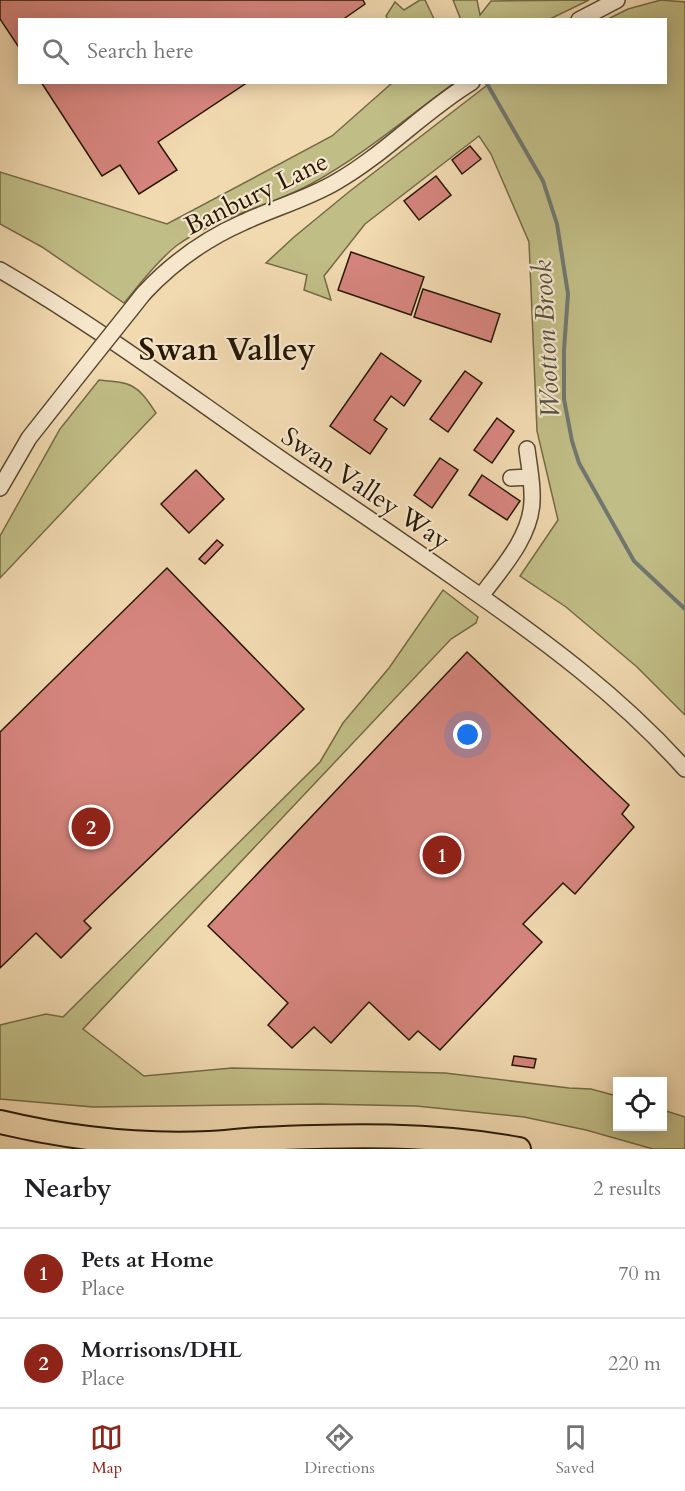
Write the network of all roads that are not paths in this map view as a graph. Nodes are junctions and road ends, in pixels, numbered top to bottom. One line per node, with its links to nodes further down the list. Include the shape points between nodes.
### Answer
1 (617, 0): 2 (street)
2 (583, 18)
3 (469, 84): 8 (street, Banbury Lane, bridge, via 352,172 314,194 211,238 164,272 29,438)
4 (0, 270): 9 (street, Swan Valley Way, via 57,303)
5 (527, 449): 6 (street)
6 (530, 477): 7 (street); 9 (street, via 529,519 514,552)
7 (511, 478)
8 (0, 488)
9 (481, 596): 10 (street, Swan Valley Way, via 592,678 654,734)
10 (685, 769)
11 (0, 1122): 12 (highway, via 34,1131 128,1141)
12 (208, 1143): 13 (highway); 14 (highway, via 384,1136)
13 (244, 1149)
14 (519, 1149)

